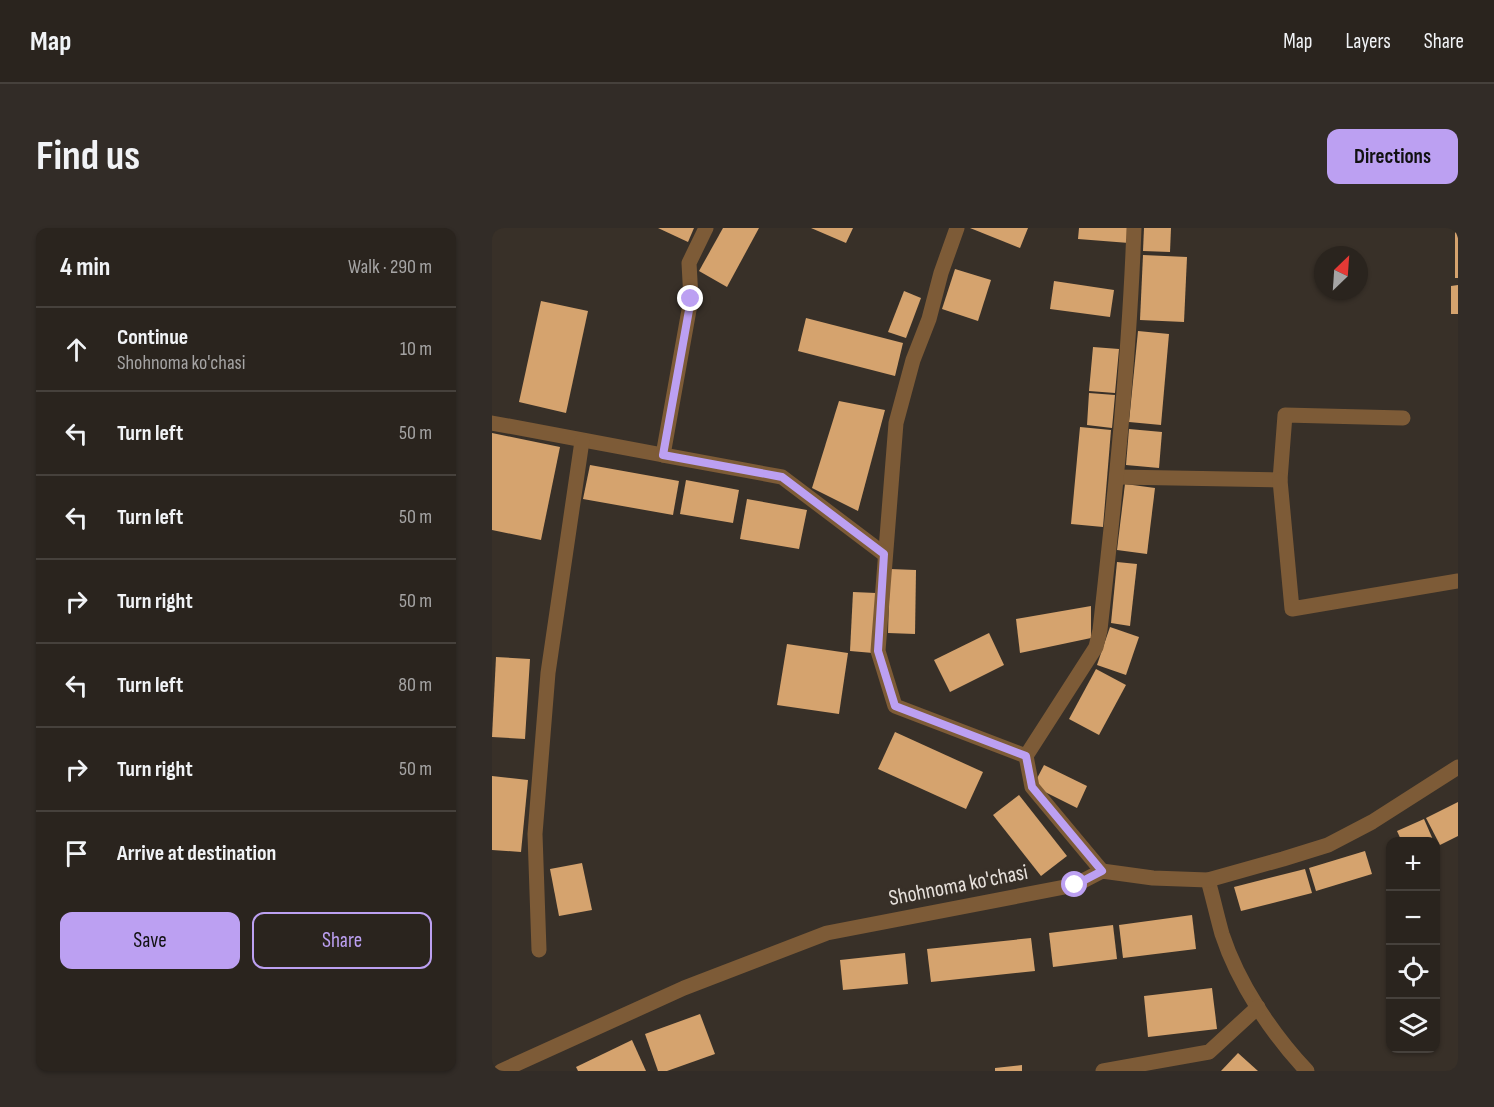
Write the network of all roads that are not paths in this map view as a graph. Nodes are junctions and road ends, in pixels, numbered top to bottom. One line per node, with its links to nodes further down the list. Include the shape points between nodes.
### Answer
1 (706, 228): 7 (street, via 689,263 691,299)
2 (957, 228): 10 (street, via 896,423)
3 (1134, 228): 8 (street, via 1131,318)
4 (1403, 418): 9 (street, via 1286,415)
5 (492, 423): 6 (street)
6 (582, 441): 7 (street); 16 (street, via 548,673 535,834)
7 (663, 455): 10 (street, via 782,477)
8 (1117, 477): 9 (street); 12 (street, via 1096,648)
9 (1280, 480): 11 (street, via 1292,609)
10 (884, 554): 12 (street, via 878,651 895,706)
11 (1458, 581)
12 (1026, 756): 14 (street, via 1032,787)
13 (1458, 767): 15 (street, via 1328,845)
14 (1102, 871): 15 (street); 18 (street, Shohnoma ko'chasi, via 1075,885 827,933 684,988)
15 (1208, 880): 17 (street, via 1223,936)
16 (539, 950)
17 (1258, 1007): 19 (street, via 1209,1052); 20 (street, via 1282,1045)
18 (501, 1071)
19 (1103, 1071)
20 (1307, 1071)

